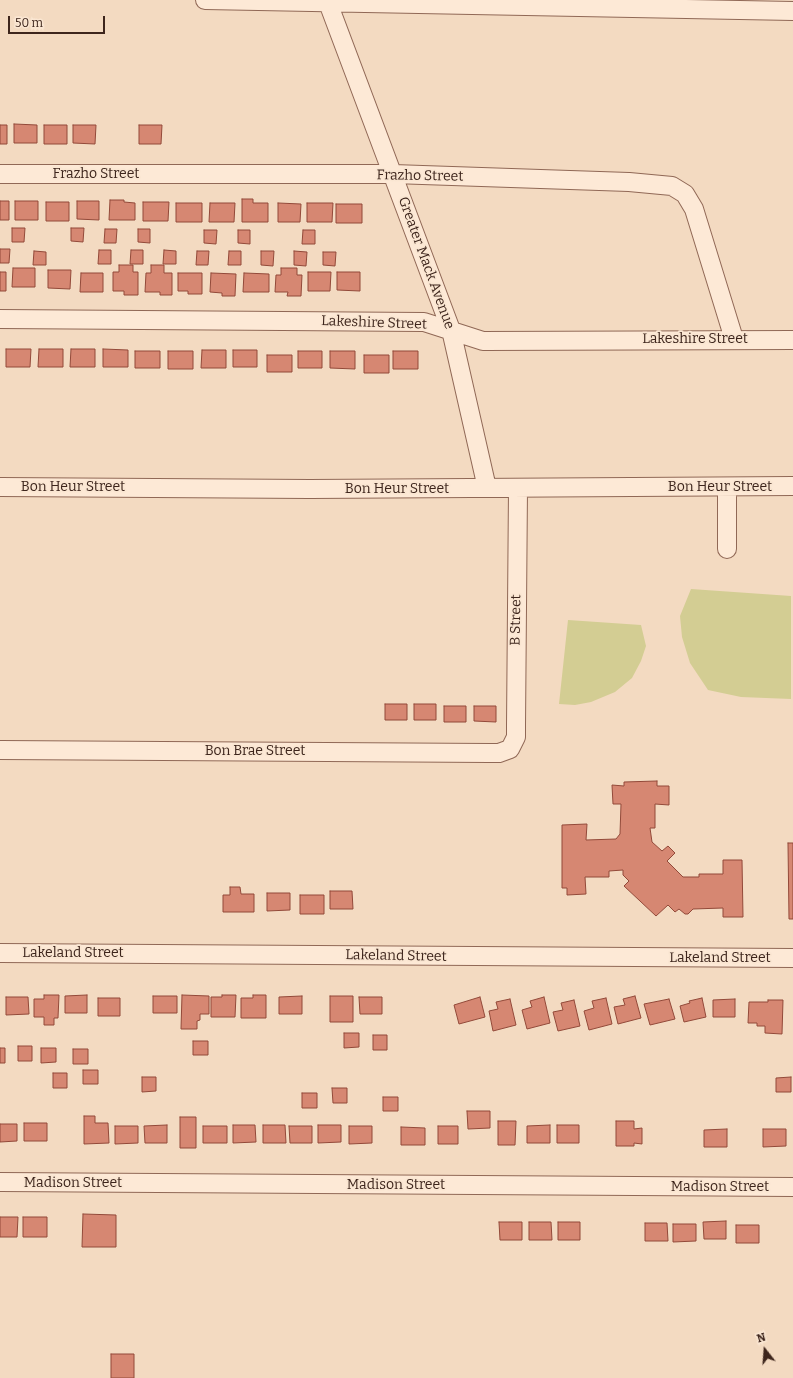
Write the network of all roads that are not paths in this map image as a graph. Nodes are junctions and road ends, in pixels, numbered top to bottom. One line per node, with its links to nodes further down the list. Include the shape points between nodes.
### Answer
1 (205, 0): 2 (street)
2 (328, 0): 3 (street); 5 (street, Greater Mack Avenue)
3 (793, 11)
4 (0, 174): 5 (street, Frazho Street)
5 (393, 174): 7 (street, Greater Mack Avenue); 8 (street, Frazho Street, via 629,182 672,186 685,194 694,209)
6 (0, 319): 7 (street, Lakeshire Street, via 424,322)
7 (451, 330): 8 (street, Lakeshire Street, via 483,341); 13 (street, Greater Mack Avenue)
8 (734, 339): 9 (street, Lakeshire Street)
9 (793, 340)
10 (793, 486): 12 (street, Bon Heur Street)
11 (0, 487): 13 (street, Bon Heur Street)
12 (727, 487): 14 (street, Bon Heur Street); 15 (street)
13 (487, 488): 14 (street, Bon Heur Street)
14 (518, 489): 16 (street, B Street, via 516,737)
15 (727, 549)
16 (510, 749): 17 (street, Bon Brae Street, via 499,753)
17 (0, 750)
18 (0, 953): 19 (street, Lakeland Street)
19 (793, 958)
20 (0, 1182): 21 (street, Madison Street)
21 (793, 1187)

